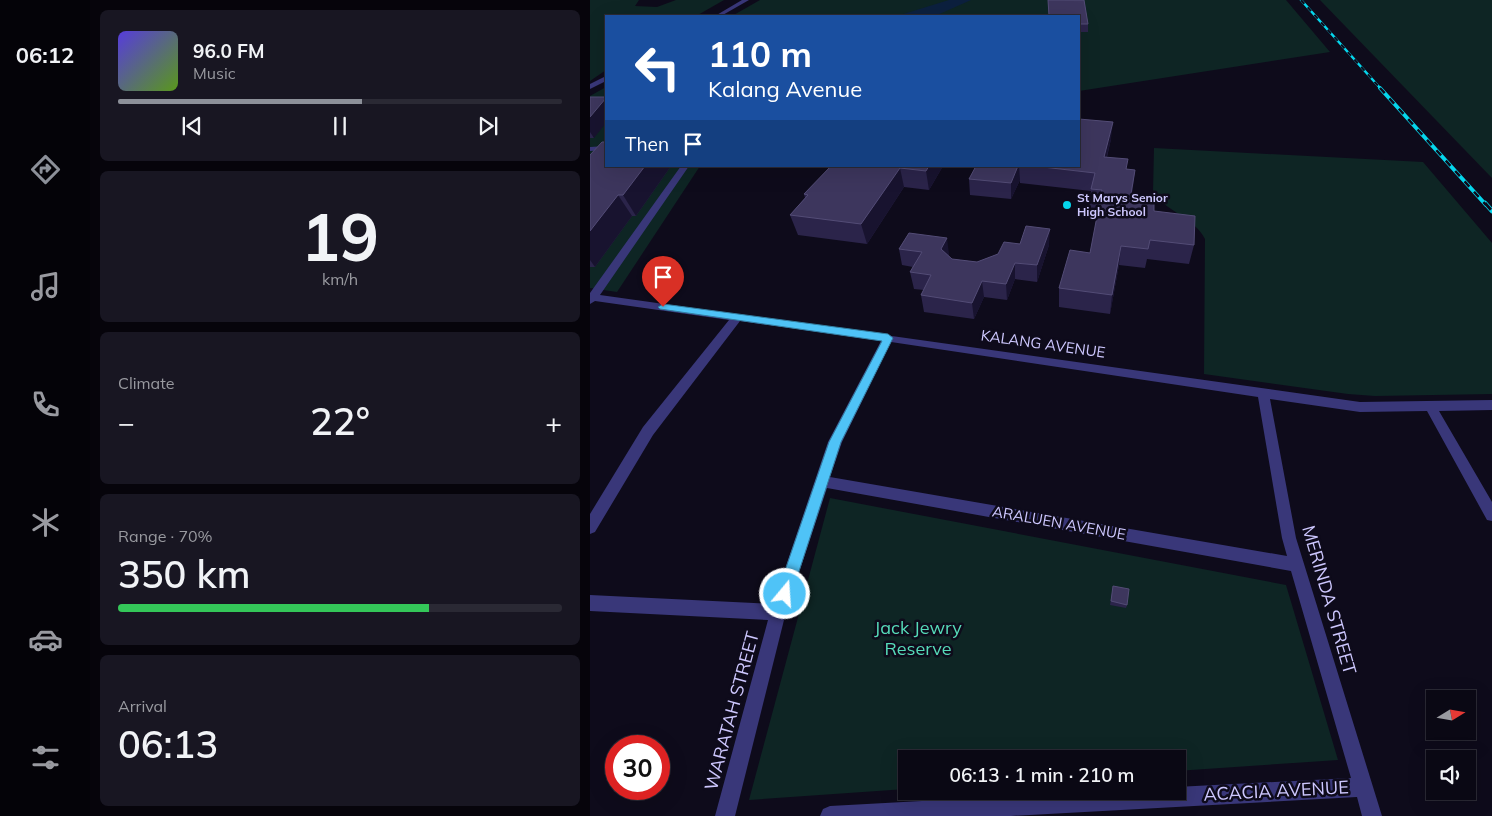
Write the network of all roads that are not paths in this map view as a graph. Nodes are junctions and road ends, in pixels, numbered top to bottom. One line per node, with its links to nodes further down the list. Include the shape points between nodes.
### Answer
1 (746, 0): 2 (street)
2 (720, 15)
3 (605, 79): 4 (street)
4 (590, 87)
5 (590, 148): 6 (street)
6 (605, 148)
7 (684, 167): 8 (street)
8 (591, 299): 9 (street, KALANG AVENUE)
9 (737, 317): 10 (street, KALANG AVENUE); 16 (street, via 648,431)
10 (888, 338): 11 (street, KALANG AVENUE); 14 (street, WARATAH STREET, via 835,442)
11 (1263, 392): 13 (street, KALANG AVENUE, via 1360,407); 17 (street, MERINDA STREET, via 1289,538)
12 (1492, 406): 13 (street, KALANG AVENUE)
13 (1431, 407): 15 (street)
14 (822, 481): 17 (street, ARALUEN AVENUE); 19 (street, WARATAH STREET)
15 (1492, 515)
16 (590, 527)
17 (1297, 565): 20 (street, MERINDA STREET)
18 (590, 603): 19 (street)
19 (778, 612): 21 (street, WARATAH STREET)
20 (1362, 787): 22 (street, ACACIA AVENUE); 23 (street, MERINDA STREET)
21 (725, 816)
22 (830, 816)
23 (1372, 816)

